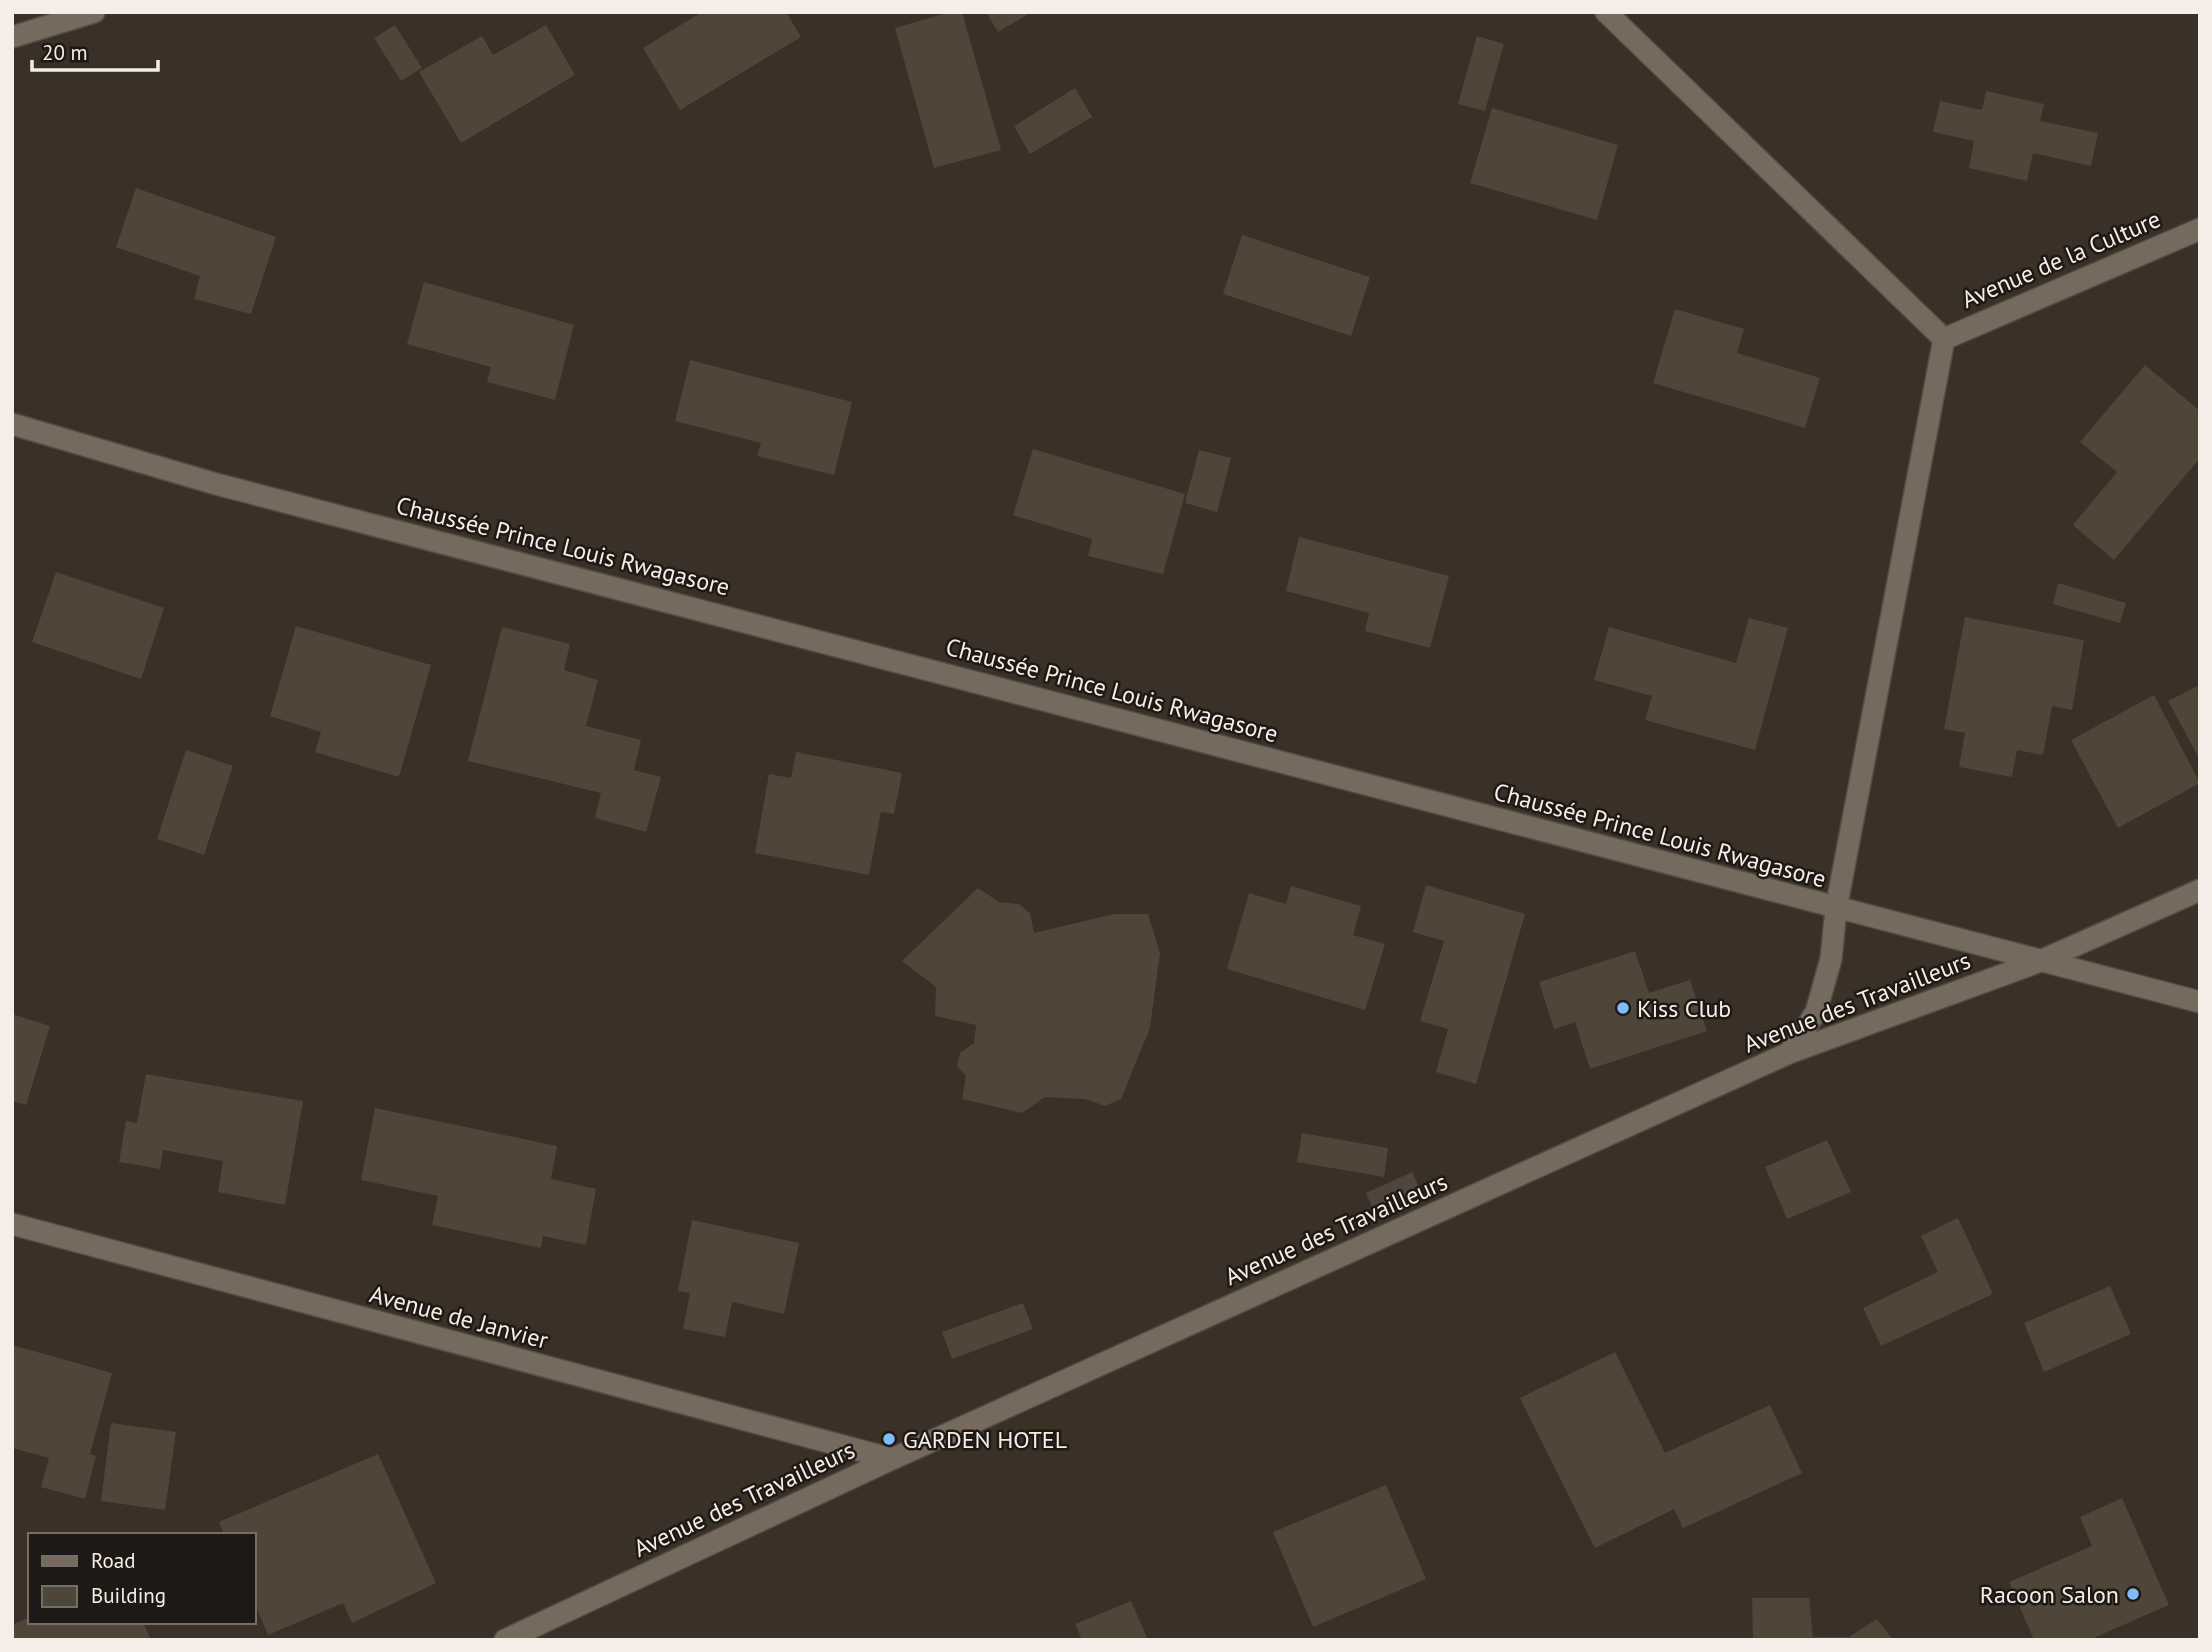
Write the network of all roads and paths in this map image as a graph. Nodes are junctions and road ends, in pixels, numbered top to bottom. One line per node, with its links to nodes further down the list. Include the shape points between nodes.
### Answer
1 (94, 12): 3 (street)
2 (1606, 12): 5 (street)
3 (12, 37)
4 (2200, 229): 5 (street, Avenue de la Culture)
5 (1944, 339): 8 (street)
6 (12, 424): 8 (street, Chaussée Prince Louis Rwagasore, via 216,484)
7 (2200, 890): 9 (street, Avenue des Travailleurs)
8 (1836, 909): 9 (street, Chaussée Prince Louis Rwagasore); 11 (street, via 1831,959 1816,1012)
9 (2038, 962): 10 (street, Chaussée Prince Louis Rwagasore); 11 (street, Avenue des Travailleurs)
10 (2200, 1002)
11 (1789, 1053): 13 (street, Avenue des Travailleurs)
12 (12, 1224): 13 (street, Avenue de Janvier)
13 (892, 1459): 14 (street, Avenue des Travailleurs)
14 (505, 1640)

